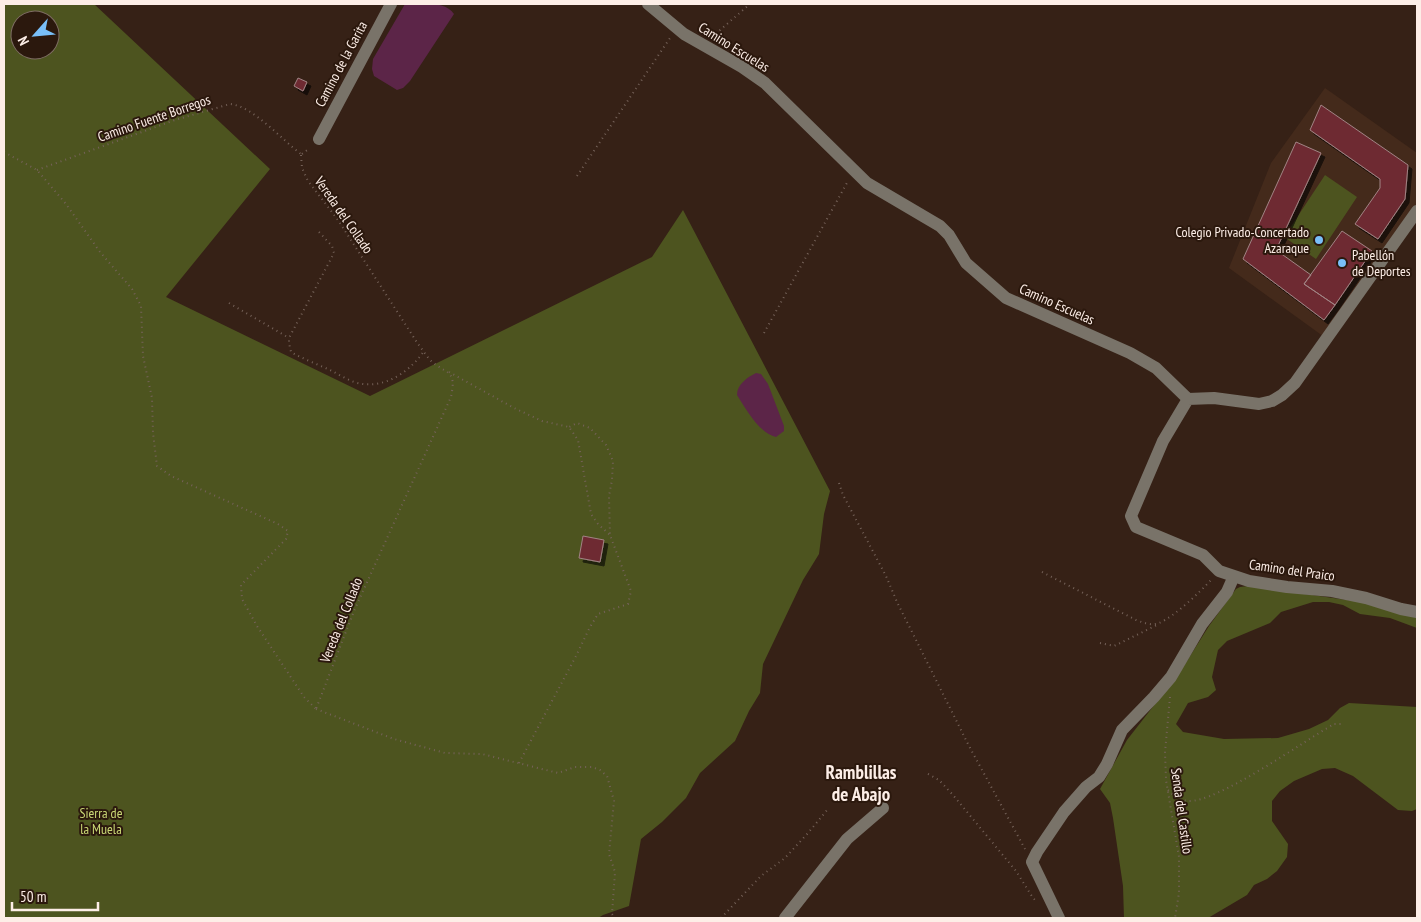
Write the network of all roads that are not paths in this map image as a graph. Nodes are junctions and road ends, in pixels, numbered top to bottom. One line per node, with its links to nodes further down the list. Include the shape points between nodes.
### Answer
1 (391, 4): 3 (street, Camino de la Garita)
2 (648, 4): 5 (street, Camino Escuelas, via 677,28 765,84 867,183 940,226 966,263 1006,298 1130,353 1156,368)
3 (318, 139)
4 (1417, 212): 5 (street, via 1295,384 1282,395 1260,404 1214,398)
5 (1188, 399): 6 (street, Camino del Praico, via 1163,441 1131,516 1136,527 1203,555 1219,571)
6 (1234, 576): 7 (street, Camino del Praico, via 1287,587 1332,591); 10 (street, via 1227,592 1202,624 1170,677 1122,730 1099,777 1064,812 1037,852 1032,862)
7 (1417, 612)
8 (883, 808): 9 (street, via 847,839)
9 (785, 918)
10 (1059, 918)

